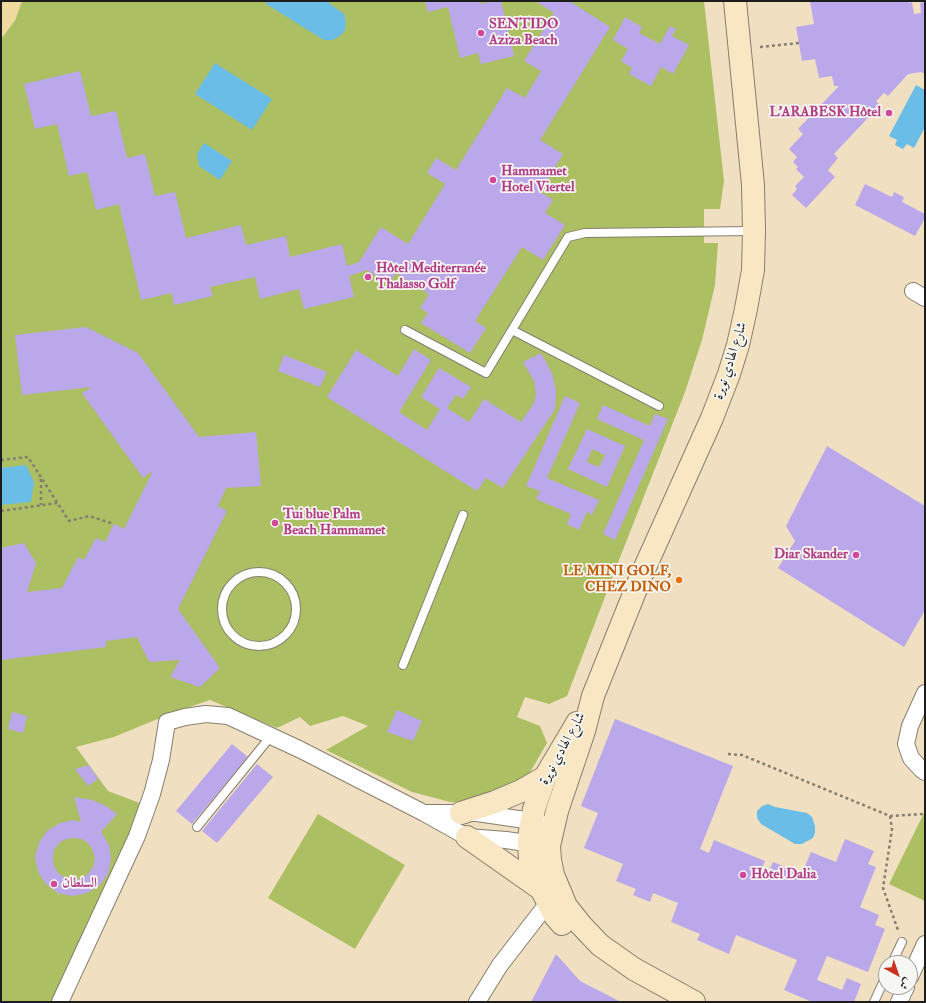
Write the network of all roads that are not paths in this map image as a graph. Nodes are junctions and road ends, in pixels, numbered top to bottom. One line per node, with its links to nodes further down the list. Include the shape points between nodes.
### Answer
1 (735, 1): 2 (street, شارع الهادي نويرة, via 753,184)
2 (754, 230): 4 (lane, via 585,233 568,238); 10 (street, شارع الهادي نويرة, via 753,270 738,345 729,374 642,574)
3 (405, 330): 4 (lane, via 486,373)
4 (512, 330): 5 (lane)
5 (659, 406)
6 (463, 515): 8 (lane)
7 (234, 638): 7 (lane, via 247,645 261,647 276,643 287,634 295,621 297,606 293,592 284,580 272,573 257,571 243,575 231,584 223,597 221,611 225,626)
8 (403, 665)
9 (925, 693): 12 (street, via 910,726 906,744 911,758)
10 (593, 696): 13 (street, شارع الهادي نويرة); 19 (street, شارع الهادي نويرة, via 557,811)
11 (272, 736): 14 (street); 17 (lane); 26 (street, via 228,716 206,714 167,722 162,760 137,836)
12 (925, 772)
13 (545, 777): 15 (street, via 521,791); 16 (street, شارع الهادي نويرة)
14 (424, 813): 15 (street); 18 (street)
15 (460, 813): 16 (street)
16 (532, 821): 19 (street, شارع الهادي نويرة, via 530,831)
17 (197, 827)
18 (467, 837): 19 (street); 20 (street)
19 (544, 839): 20 (street, شارع الهادي نويرة, via 530,859); 25 (street, شارع الهادي نويرة, via 553,875 566,906 600,945)
20 (545, 896): 25 (street, شارع الهادي نويرة, via 555,916 570,935 594,954); 27 (street)
21 (902, 942): 23 (lane)
22 (925, 944): 24 (street)
23 (896, 955)
24 (918, 959)
25 (634, 969): 28 (street, شارع الهادي نويرة)
26 (60, 1002)
27 (476, 1002)
28 (694, 1002)

